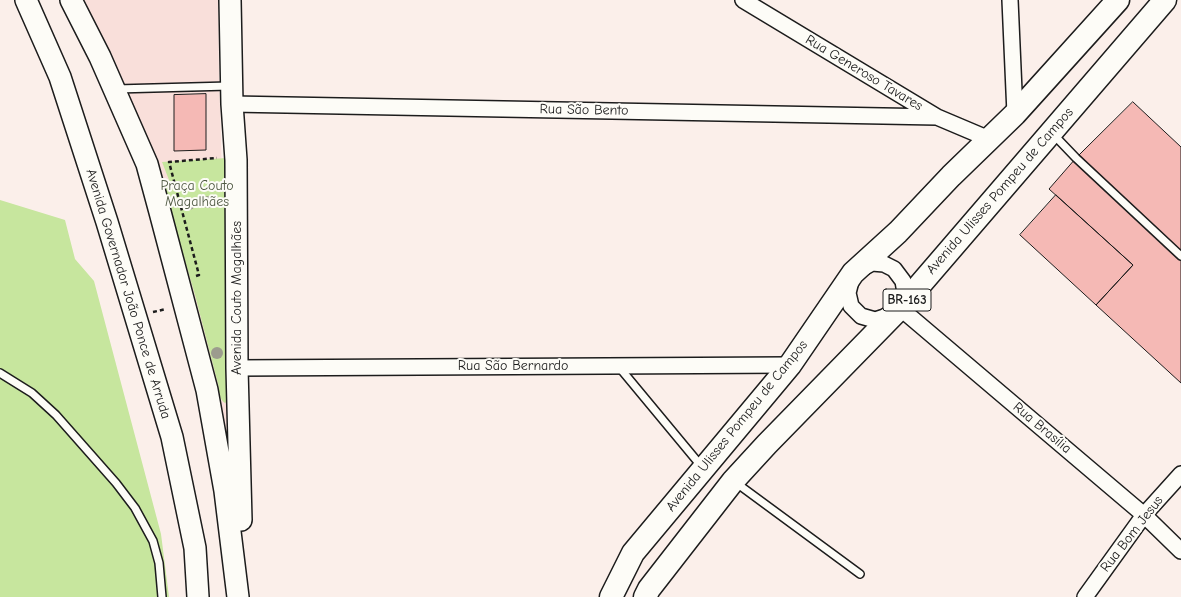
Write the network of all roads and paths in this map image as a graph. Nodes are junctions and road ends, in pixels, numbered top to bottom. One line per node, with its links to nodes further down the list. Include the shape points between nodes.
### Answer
1 (26, 0): 28 (main road, Avenida Governador João Ponce de Arruda, via 60,77 172,437 195,548)
2 (71, 0): 8 (main road)
3 (230, 0): 9 (main road, Avenida Couto Magalhães)
4 (743, 0): 11 (street, Rua Generoso Tavares)
5 (1010, 0): 10 (street)
6 (1118, 0): 10 (main road, Avenida Ulisses Pompeu de Campos)
7 (1165, 0): 12 (main road, Avenida Ulisses Pompeu de Campos / BR-163)
8 (114, 89): 9 (lane); 29 (main road, via 147,164 207,390 225,491)
9 (232, 95): 11 (street, Rua São Bento); 19 (main road, Avenida Couto Magalhães, via 236,160)
10 (1015, 114): 13 (main road, Avenida Ulisses Pompeu de Campos)
11 (937, 117): 13 (street, Rua Generoso Tavares)
12 (1051, 132): 14 (lane); 16 (main road, Avenida Ulisses Pompeu de Campos / BR-163)
13 (989, 139): 15 (main road, Avenida Ulisses Pompeu de Campos, via 898,232)
14 (1181, 256)
15 (853, 273): 16 (street, via 872,264 884,264 894,269 903,280 905,293); 16 (street, via 848,293 851,306 860,316 875,320); 17 (main road, Avenida Ulisses Pompeu de Campos)
16 (900, 308): 23 (main road, Avenida Ulisses Pompeu de Campos / BR-163); 24 (street, Rua Brasília)
17 (790, 365): 18 (street, Rua São Bernardo); 21 (main road, Avenida Ulisses Pompeu de Campos)
18 (618, 366): 19 (street, Rua São Bernardo); 21 (lane)
19 (237, 368): 30 (main road, Avenida Couto Magalhães)
20 (0, 373): 27 (lane, via 32,393 56,415 135,508 154,541 160,563)
21 (704, 468): 31 (main road, Avenida Ulisses Pompeu de Campos, via 633,553)
22 (1181, 474): 24 (street, Rua Bom Jesus)
23 (733, 481): 26 (lane); 32 (main road, Avenida Ulisses Pompeu de Campos / BR-163)
24 (1144, 515): 25 (street, Rua Brasília); 33 (street, Rua Bom Jesus)
25 (1181, 551)
26 (860, 574)
27 (162, 597)
28 (198, 597)
29 (238, 597)
30 (243, 597)
31 (611, 597)
32 (645, 597)
33 (1084, 597)

